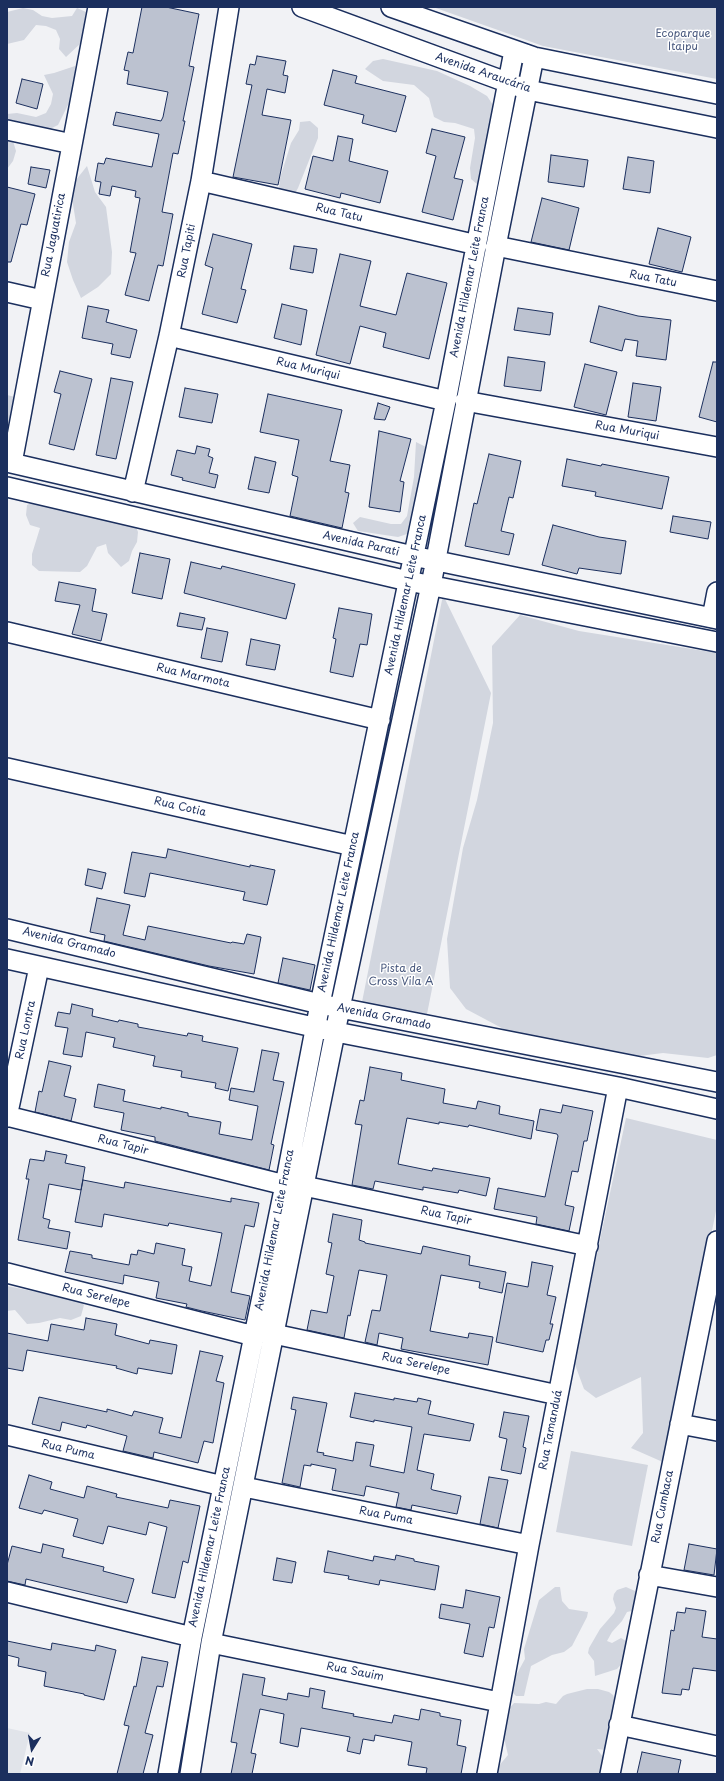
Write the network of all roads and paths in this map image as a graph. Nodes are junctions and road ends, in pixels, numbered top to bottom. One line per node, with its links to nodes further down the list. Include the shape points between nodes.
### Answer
1 (98, 7): 12 (street, Rua Jaguatirica)
2 (229, 7): 13 (street, Rua Tapiti)
3 (302, 7): 7 (street, Avenida Araucária)
4 (391, 7): 5 (street)
5 (514, 50): 6 (street); 7 (street, Avenida Hildemar Leite Franca)
6 (534, 57): 8 (street, Avenida Hildemar Leite Franca); 9 (street)
7 (508, 84): 8 (street, Avenida Araucária); 14 (street, Avenida Hildemar Leite Franca)
8 (528, 90): 10 (street, Avenida Araucária); 14 (street, Avenida Hildemar Leite Franca)
9 (717, 94)
10 (717, 128)
11 (7, 130): 12 (street)
12 (72, 144): 17 (street, Rua Jaguatirica)
13 (201, 181): 14 (street, Rua Tatu); 18 (street, Rua Tapiti)
14 (486, 246): 15 (street, Rua Tatu); 19 (street, Avenida Hildemar Leite Franca); 20 (street, Avenida Hildemar Leite Franca)
15 (717, 291)
16 (7, 292): 17 (street)
17 (42, 300): 22 (street, Rua Jaguatirica)
18 (169, 336): 19 (street, Rua Muriqui); 24 (street, Rua Tapiti)
19 (446, 401): 25 (street, Avenida Hildemar Leite Franca)
20 (465, 401): 21 (street, Rua Muriqui); 26 (street, Avenida Hildemar Leite Franca)
21 (717, 447)
22 (9, 463): 24 (street, Avenida Parati)
23 (7, 487): 27 (street)
24 (133, 492): 25 (street, Avenida Parati)
25 (413, 556): 26 (street, Avenida Parati); 27 (street, Avenida Hildemar Leite Franca)
26 (434, 561): 28 (street, Avenida Hildemar Leite Franca); 30 (street, Avenida Parati)
27 (408, 581): 28 (street); 33 (street, Avenida Hildemar Leite Franca)
28 (431, 585): 32 (street); 40 (street, Avenida Hildemar Leite Franca)
29 (717, 592): 30 (street)
30 (714, 619)
31 (7, 632): 33 (street, Rua Marmota)
32 (717, 642)
33 (380, 720): 35 (street, Avenida Hildemar Leite Franca)
34 (7, 768): 35 (street, Rua Cotia)
35 (353, 846): 39 (street, Avenida Hildemar Leite Franca)
36 (7, 929): 39 (street, Avenida Gramado)
37 (7, 959): 38 (street)
38 (39, 966): 41 (street); 46 (street, Rua Lontra)
39 (320, 1004): 40 (street, Avenida Gramado); 41 (street, Avenida Hildemar Leite Franca)
40 (340, 1008): 42 (street, Avenida Hildemar Leite Franca); 43 (street, Avenida Gramado)
41 (316, 1026): 42 (street); 47 (street, Avenida Hildemar Leite Franca)
42 (336, 1032): 44 (street); 48 (street, Avenida Hildemar Leite Franca)
43 (717, 1082)
44 (618, 1087): 45 (street); 50 (street, Rua Tamanduá)
45 (717, 1109)
46 (7, 1116): 47 (street, Rua Tapir)
47 (285, 1186): 54 (street, Avenida Hildemar Leite Franca)
48 (304, 1186): 50 (street, Rua Tapir); 53 (street, Avenida Hildemar Leite Franca)
49 (717, 1241): 51 (street, Rua Cumbaca)
50 (588, 1246): 55 (street, Rua Tamanduá)
51 (714, 1270): 56 (street, Rua Cumbaca)
52 (7, 1273): 54 (street, Rua Serelepe)
53 (274, 1334): 55 (street, Rua Serelepe); 60 (street, Avenida Hildemar Leite Franca)
54 (254, 1336): 59 (street, Avenida Hildemar Leite Franca)
55 (558, 1395): 61 (street, Rua Tamanduá)
56 (680, 1424): 57 (street); 62 (street, Rua Cumbaca)
57 (717, 1431)
58 (7, 1435): 59 (street, Rua Puma)
59 (223, 1486): 65 (street, Avenida Hildemar Leite Franca)
60 (244, 1487): 61 (street, Rua Puma); 66 (street, Avenida Hildemar Leite Franca)
61 (529, 1545): 67 (street, Rua Tamanduá)
62 (649, 1575): 63 (street); 68 (street, Rua Cumbaca)
63 (717, 1587)
64 (7, 1592): 65 (street)
65 (192, 1637): 70 (street, Avenida Hildemar Leite Franca)
66 (211, 1643): 67 (street, Rua Sauim); 71 (street, Avenida Hildemar Leite Franca)
67 (499, 1702): 72 (street, Rua Tamanduá)
68 (619, 1725): 69 (street); 73 (street, Rua Cumbaca)
69 (717, 1746)
70 (168, 1774)
71 (190, 1774)
72 (487, 1774)
73 (610, 1774)

